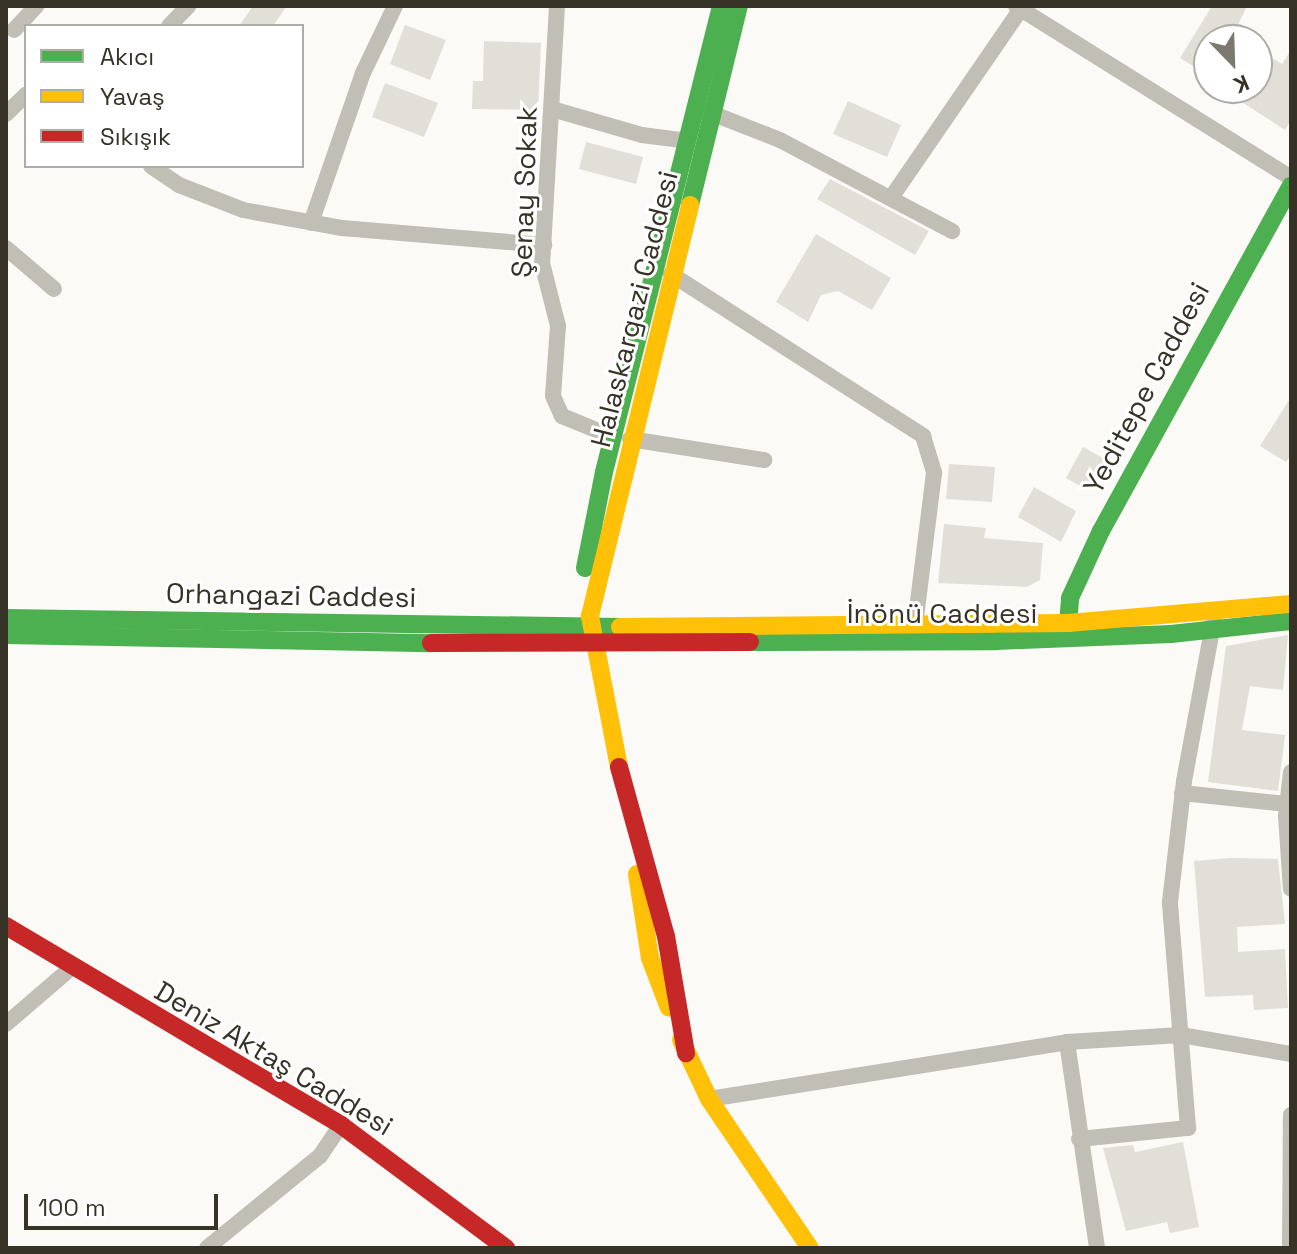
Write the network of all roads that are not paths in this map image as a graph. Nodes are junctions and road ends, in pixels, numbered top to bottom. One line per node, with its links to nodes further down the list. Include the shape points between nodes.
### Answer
1 (36, 6): 9 (street)
2 (188, 6): 8 (street)
3 (557, 6): 12 (street, Şenay Sokak)
4 (721, 6): 13 (main road)
5 (739, 6): 13 (main road, Halaskargazi Caddesi)
6 (389, 7): 20 (street)
7 (1018, 7): 17 (street); 19 (street)
8 (171, 24)
9 (10, 27): 10 (street)
10 (24, 42)
11 (24, 97): 14 (street)
12 (552, 109): 15 (street, via 642,135); 22 (street, Şenay Sokak)
13 (705, 110): 15 (main road); 19 (street); 24 (main road, Halaskargazi Caddesi)
14 (6, 114)
15 (688, 141): 24 (main road)
16 (155, 168): 20 (street, via 222,204)
17 (1291, 178)
18 (1291, 186): 32 (main road, Yeditepe Caddesi, via 1101,531 1070,598)
19 (893, 195): 21 (street)
20 (311, 223): 22 (street)
21 (952, 231)
22 (544, 245): 26 (street, Şenay Sokak, via 543,283 558,326 556,405 573,423)
23 (6, 248): 25 (street)
24 (663, 269): 26 (main road); 35 (street, via 923,436 934,473)
25 (54, 289)
26 (621, 438): 27 (street, Şenay Sokak); 38 (main road)
27 (764, 460)
28 (1291, 604): 31 (main road)
29 (6, 618): 33 (main road, Orhangazi Caddesi)
30 (1291, 621): 31 (main road)
31 (1214, 622): 34 (main road); 40 (street)
32 (1068, 623): 34 (main road); 36 (main road)
33 (78, 628): 37 (main road, Orhangazi Caddesi); 38 (main road, Orhangazi Caddesi)
34 (1124, 629): 36 (main road, İnönü Caddesi)
35 (914, 633): 36 (main road, Orhangazi Caddesi); 38 (main road, Orhangazi Caddesi)
36 (996, 633)
37 (6, 635)
38 (583, 636): 49 (main road, via 666,936 686,1053)
39 (1291, 772): 41 (street)
40 (1182, 793): 41 (street); 46 (street, via 1170,902)
41 (1287, 804): 42 (street)
42 (1291, 889)
43 (6, 926): 44 (main road, Deniz Aktaş Caddesi)
44 (70, 969): 45 (street); 51 (main road, Deniz Aktaş Caddesi)
45 (6, 1024)
46 (1181, 1035): 47 (street); 48 (street); 52 (street, via 1188,1128)
47 (1067, 1042): 49 (street); 52 (street)
48 (1291, 1054)
49 (709, 1099): 55 (main road)
50 (1291, 1115): 57 (street)
51 (341, 1125): 53 (main road, Deniz Aktaş Caddesi); 54 (street, via 320,1156)
52 (1079, 1139): 56 (street)
53 (493, 1245)
54 (207, 1248)
55 (810, 1248)
56 (1097, 1248)
57 (1290, 1248)

